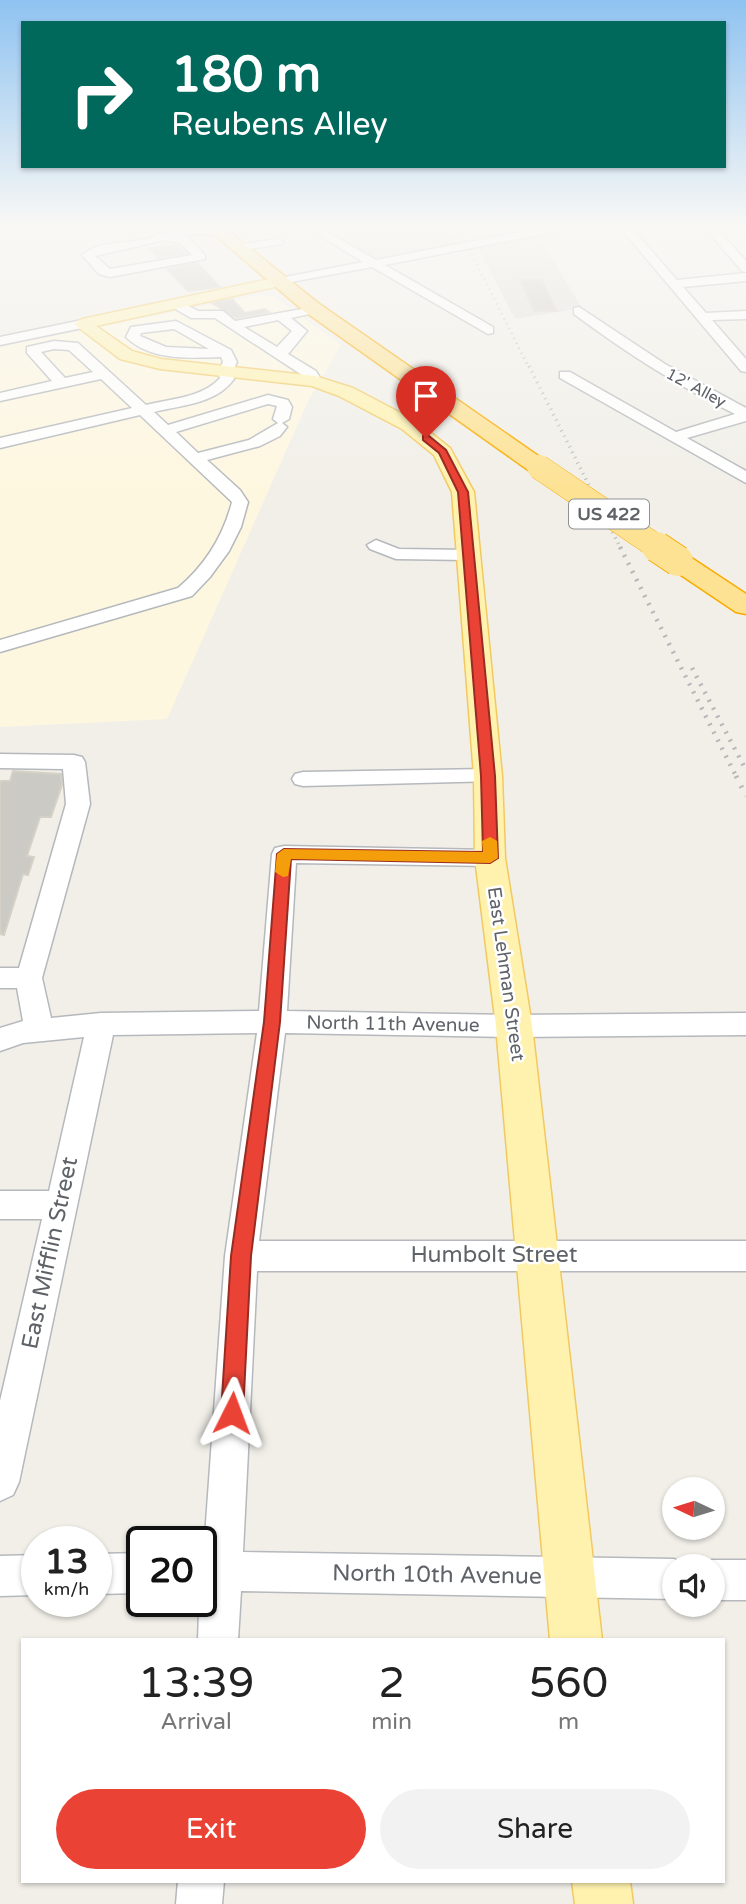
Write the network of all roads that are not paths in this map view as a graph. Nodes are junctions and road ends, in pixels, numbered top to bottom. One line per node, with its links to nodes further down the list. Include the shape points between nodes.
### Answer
1 (132, 314): 12 (main road)
2 (194, 314): 3 (street)
3 (218, 314): 13 (street)
4 (285, 314): 10 (street)
5 (321, 314): 38 (highway, US 422, bridge)
6 (461, 314): 14 (street)
7 (583, 314): 29 (street, 12' Alley, via 656,366)
8 (699, 314): 11 (street)
9 (746, 314): 11 (street)
10 (280, 316): 13 (street); 18 (street, via 300,331)
11 (701, 317): 20 (street)
12 (82, 324): 15 (street); 19 (main road, East Lehman Street, via 126,355 160,364)
13 (232, 325): 18 (street)
14 (488, 330)
15 (0, 341)
16 (208, 342): 17 (street); 17 (street, via 176,326 136,330 134,337 146,346); 19 (street)
17 (183, 353): 19 (street)
18 (281, 355): 23 (street)
19 (226, 362): 23 (main road, East Lehman Street); 26 (street, via 227,379 219,388)
20 (746, 368)
21 (104, 374): 24 (street); 24 (street, via 73,346 32,350); 28 (street)
22 (565, 374): 32 (street)
23 (315, 381): 37 (main road, East Lehman Street, via 409,425 443,452 463,492)
24 (61, 384): 25 (street)
25 (0, 397)
26 (184, 400): 28 (street)
27 (257, 401): 31 (street); 31 (street, via 283,402 285,407 271,437)
28 (144, 410): 30 (street); 33 (street)
29 (746, 415): 32 (street, 12' Alley)
30 (166, 430): 31 (street); 34 (street)
31 (214, 435): 34 (street)
32 (675, 437): 35 (street)
33 (0, 443)
34 (196, 458): 39 (street, via 240,502 201,580 186,592)
35 (746, 478)
36 (376, 545): 37 (street, via 396,554)
37 (468, 555): 41 (main road, East Lehman Street)
38 (746, 606)
39 (0, 646)
40 (0, 761): 45 (street, via 74,762 78,804)
41 (488, 776): 42 (street); 43 (main road, East Lehman Street)
42 (303, 779)
43 (490, 858): 46 (street, via 284,854); 49 (main road, East Lehman Street)
44 (0, 978): 45 (street)
45 (29, 978): 50 (street)
46 (272, 1022): 47 (street, North 11th Avenue); 49 (street, North 11th Avenue); 55 (street)
47 (101, 1024): 50 (street, North 11th Avenue); 53 (street, East Mifflin Street)
48 (746, 1024): 49 (street, North 11th Avenue)
49 (514, 1026): 54 (main road, East Lehman Street)
50 (39, 1030): 51 (street, North 11th Avenue)
51 (0, 1040)
52 (0, 1205): 53 (street)
53 (60, 1205): 57 (street, East Mifflin Street)
54 (538, 1255): 55 (street, Humbolt Street); 56 (street, Humbolt Street); 62 (main road, East Lehman Street)
55 (241, 1256): 58 (street)
56 (746, 1256)
57 (0, 1482)
58 (216, 1526)
59 (217, 1571): 62 (street, North 10th Avenue)
60 (21, 1575): 61 (street)
61 (0, 1576)
62 (570, 1578): 63 (street, North 10th Avenue); 68 (main road, East Lehman Street)
63 (662, 1579)
64 (725, 1580): 65 (street)
65 (746, 1580)
66 (216, 1617): 67 (street)
67 (218, 1638)
68 (576, 1638)
69 (201, 1883): 71 (street)
70 (601, 1883): 72 (main road)
71 (199, 1904)
72 (604, 1904)

